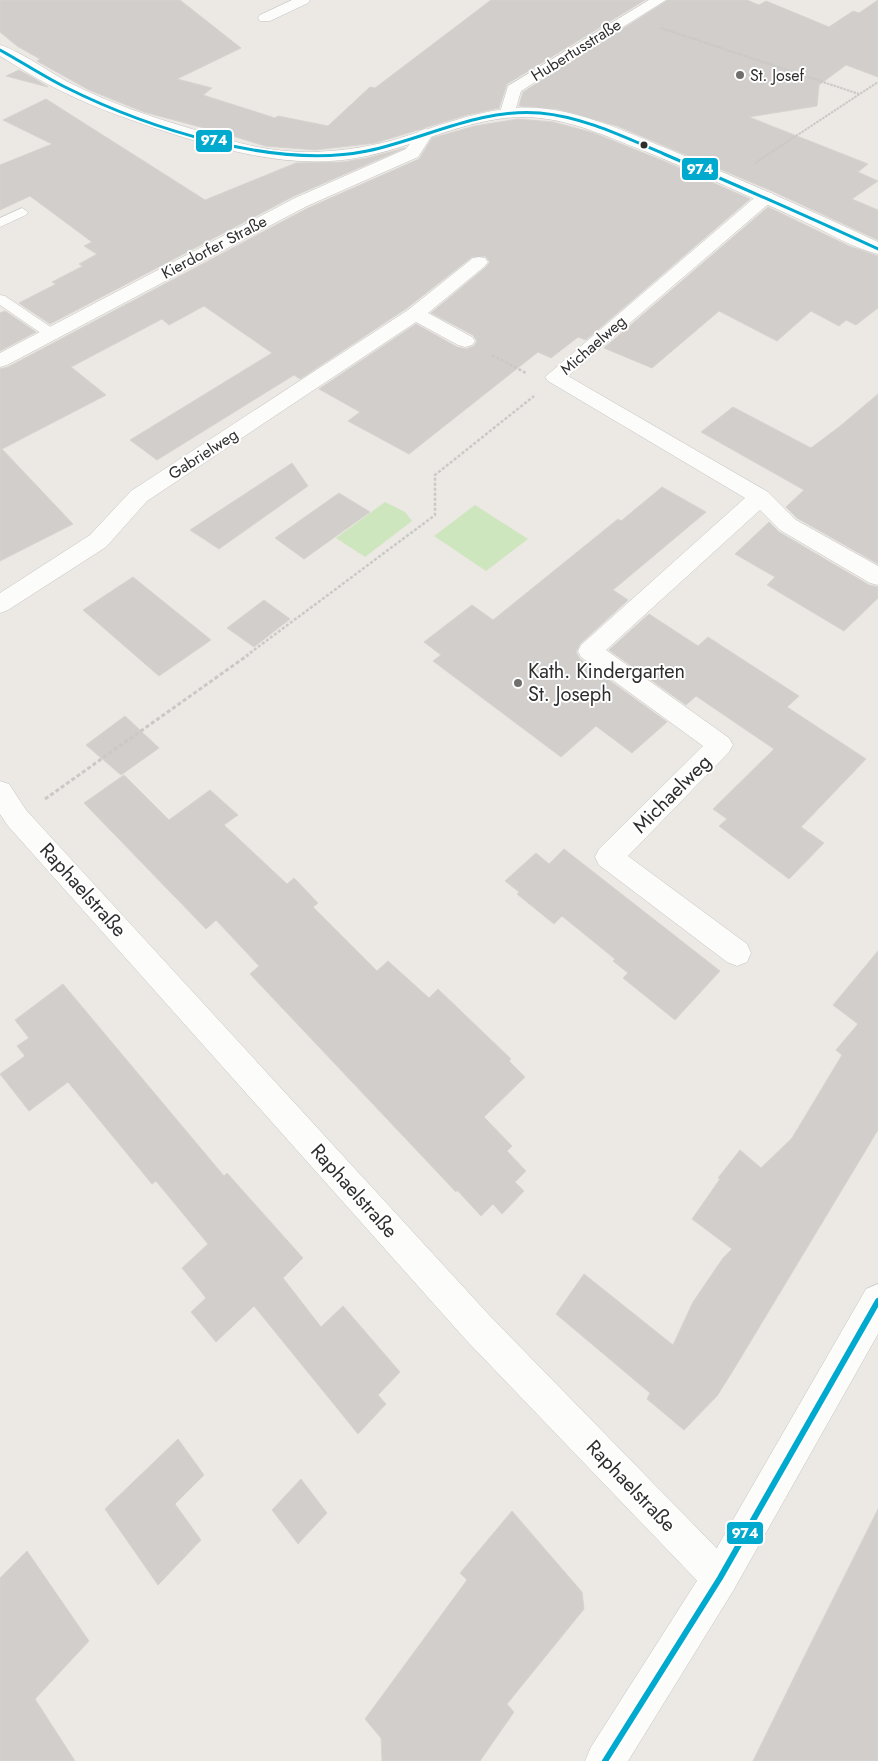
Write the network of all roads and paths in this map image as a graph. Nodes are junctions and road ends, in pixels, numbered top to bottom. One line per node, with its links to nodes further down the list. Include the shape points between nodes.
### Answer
1 (303, 0): 4 (street)
2 (659, 0): 3 (street, Hubertusstraße)
3 (629, 17): 7 (path); 8 (street, Hubertusstraße, via 514,89)
4 (265, 18)
5 (0, 50): 9 (street, via 55,82 140,118 264,154 300,158 341,156 379,149)
6 (878, 82): 7 (path)
7 (859, 94): 10 (path)
8 (508, 112): 9 (street); 10 (street, via 539,113 569,119)
9 (425, 134): 18 (street, Kierdorfer Straße, via 412,153 301,202)
10 (729, 180): 11 (street)
11 (766, 197): 14 (street); 21 (street, Michaelweg)
12 (22, 212): 13 (lane)
13 (0, 223)
14 (878, 248)
15 (479, 262): 17 (street, Gabrielweg)
16 (0, 299): 18 (lane)
17 (415, 314): 19 (street); 24 (street, Gabrielweg, via 139,496 98,541)
18 (50, 333): 20 (street, Kierdorfer Straße)
19 (465, 341): 21 (path)
20 (0, 361)
21 (551, 381): 22 (street, Michaelweg); 26 (path, via 435,475 435,515 248,655)
22 (760, 497): 23 (street, Michaelweg, via 788,525); 27 (street, Michaelweg, via 590,651 720,745 609,857)
23 (878, 577)
24 (0, 604)
25 (0, 792): 26 (street, Raphaelstraße)
26 (9, 825): 29 (street, Raphaelstraße, via 478,1328)
27 (737, 953)
28 (878, 1300): 29 (street)
29 (720, 1578): 30 (street)
30 (605, 1761)

